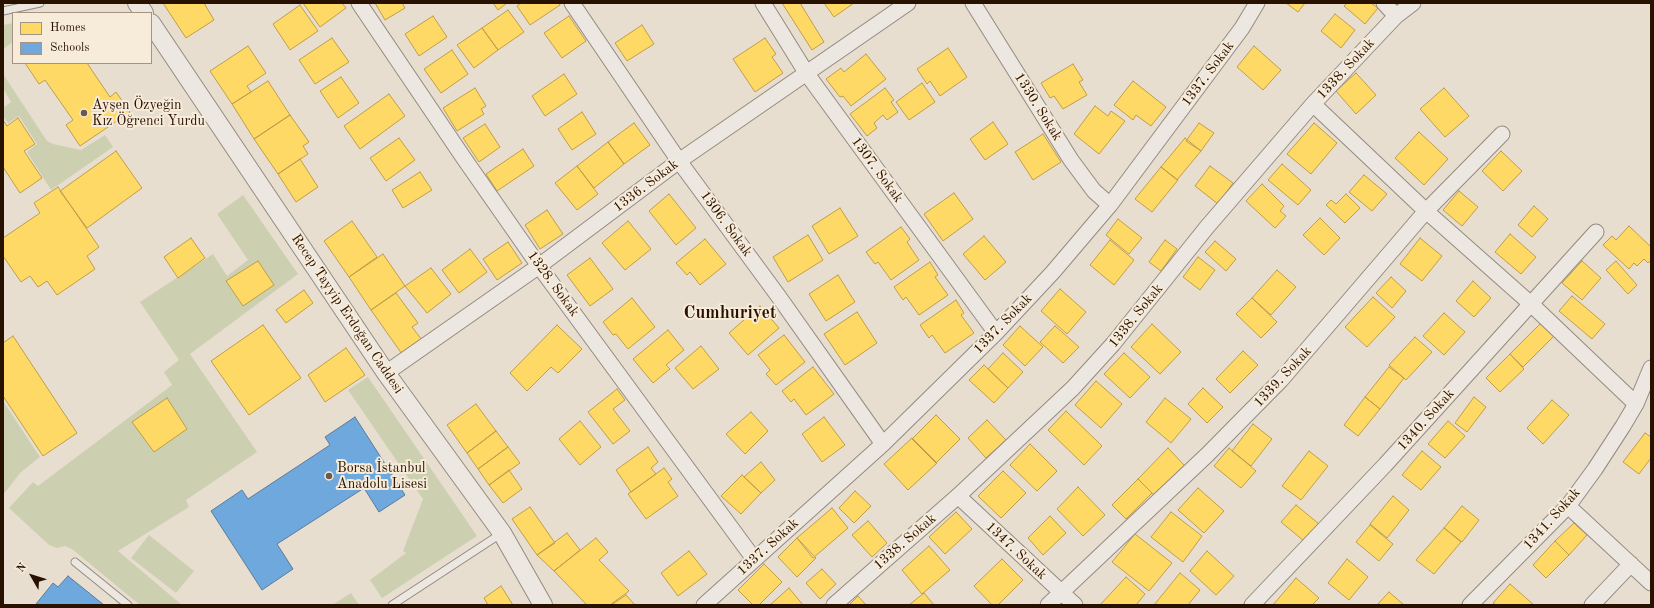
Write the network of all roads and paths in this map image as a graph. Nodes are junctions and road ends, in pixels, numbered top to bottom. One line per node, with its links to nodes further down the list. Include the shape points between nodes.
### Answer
1 (40, 3): 11 (lane)
2 (137, 3): 12 (street)
3 (359, 3): 22 (street, 1328. Sokak)
4 (572, 3): 18 (street, 1306. Sokak)
5 (763, 3): 15 (street, 1307. Sokak)
6 (908, 3): 15 (street, 1336. Sokak)
7 (973, 3): 19 (street, 1330. Sokak, via 1071,160 1094,191)
8 (1257, 3): 19 (street, 1337. Sokak, via 1242,28)
9 (1384, 3): 13 (street)
10 (1413, 3): 13 (street, 1338. Sokak)
11 (3, 11)
12 (143, 12)
13 (1396, 16): 16 (street, 1338. Sokak)
14 (152, 25): 26 (street, Recep Tayyip Erdoğan Caddesi)
15 (807, 74): 18 (street, 1336. Sokak); 24 (street, 1307. Sokak)
16 (1313, 104): 20 (street); 29 (street, 1338. Sokak, via 1113,344 1046,414)
17 (1502, 134): 20 (street, 1339. Sokak)
18 (679, 161): 22 (street, 1336. Sokak); 28 (street, 1306. Sokak)
19 (1110, 205): 24 (street, 1337. Sokak)
20 (1426, 211): 23 (street); 36 (street, 1339. Sokak, via 1281,380 1207,455)
21 (1596, 232): 23 (street, 1340. Sokak)
22 (539, 266): 26 (street, 1336. Sokak); 32 (street, 1328. Sokak)
23 (1531, 304): 27 (street); 44 (street, 1340. Sokak, via 1385,465)
24 (996, 333): 28 (street, 1337. Sokak)
25 (1651, 368): 27 (street, 1341. Sokak)
26 (386, 373): 31 (street, Recep Tayyip Erdoğan Caddesi)
27 (1636, 404): 30 (street, 1341. Sokak)
28 (882, 444): 32 (street, 1337. Sokak)
29 (958, 496): 36 (street, 1347. Sokak); 41 (street, 1338. Sokak)
30 (1568, 506): 34 (street); 45 (street, 1341. Sokak)
31 (502, 533): 38 (lane); 39 (street, Recep Tayyip Erdoğan Caddesi)
32 (754, 560): 40 (street, 1337. Sokak)
33 (75, 562): 37 (lane)
34 (1631, 564): 35 (street); 46 (street)
35 (1649, 577)
36 (1062, 593): 42 (street, 1339. Sokak); 43 (street, 1347. Sokak)
37 (128, 605)
38 (392, 605)
39 (543, 605)
40 (704, 605)
41 (834, 605)
42 (1048, 605)
43 (1075, 605)
44 (1252, 605)
45 (1470, 605)
46 (1592, 605)

